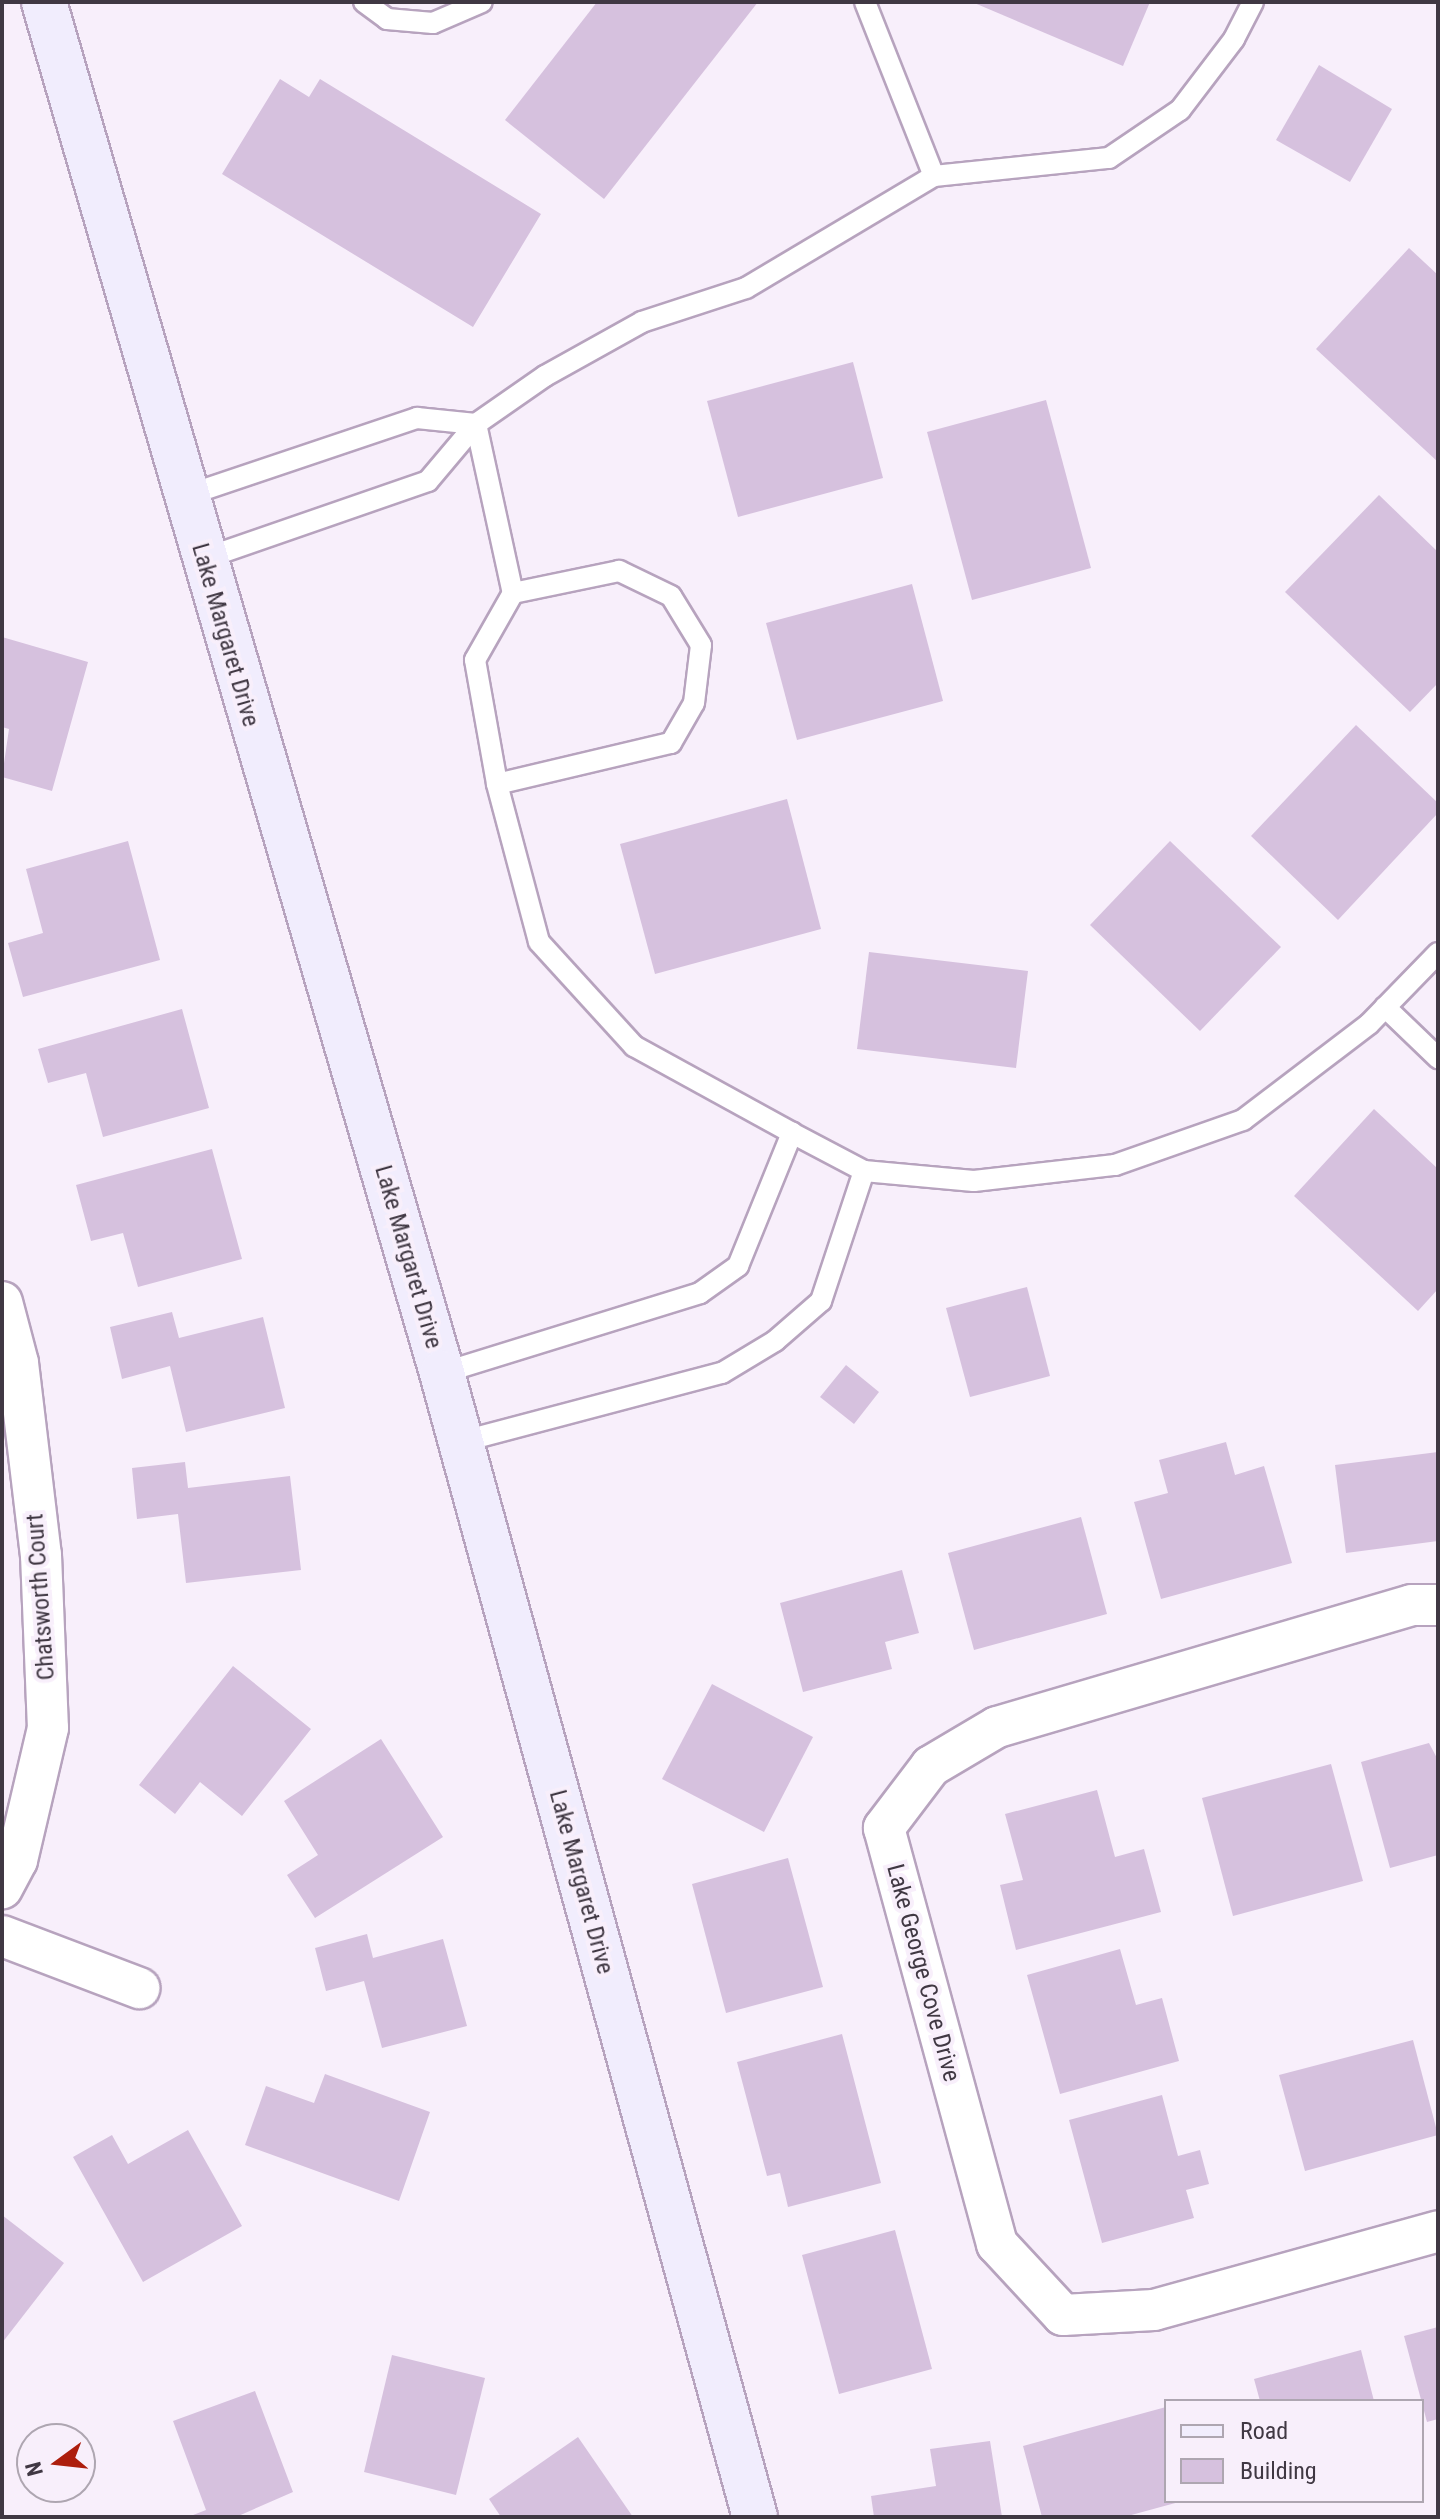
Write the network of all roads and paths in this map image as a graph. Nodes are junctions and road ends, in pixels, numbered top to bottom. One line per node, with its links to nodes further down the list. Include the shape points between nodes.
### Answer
1 (44, 2): 8 (street, Lake Margaret Drive)
2 (364, 2): 3 (lane, via 387,19 433,23)
3 (482, 2)
4 (865, 2): 6 (lane)
5 (1253, 2): 6 (lane, via 1234,39 1180,110 1109,158)
6 (934, 176): 7 (lane, via 746,288 642,322)
7 (476, 424): 8 (lane, via 417,418); 9 (lane, via 428,481); 10 (lane)
8 (185, 496): 9 (street, Lake Margaret Drive)
9 (203, 559): 18 (street, Lake Margaret Drive)
10 (513, 593): 11 (lane, via 475,660); 11 (lane, via 619,571 671,596 701,645 694,703 671,743)
11 (497, 784): 15 (lane, via 539,942 634,1046)
12 (1438, 953): 13 (lane)
13 (1385, 1007): 14 (lane); 16 (lane, via 1243,1120 1115,1165 974,1181)
14 (1438, 1058)
15 (792, 1133): 16 (lane); 18 (lane, via 738,1266 700,1293)
16 (864, 1171): 19 (lane, via 821,1301 775,1341 722,1373)
17 (2, 1302): 21 (street, Chatsworth Court, via 18,1363 41,1555 48,1728 17,1860)
18 (442, 1373): 19 (street, Lake Margaret Drive)
19 (460, 1442): 25 (street, Lake Margaret Drive)
20 (1438, 1605): 24 (street, Lake George Cove Drive, via 1412,1605 997,1727 931,1766 884,1828 997,2244 1063,2315 1154,2310)
21 (2, 1888)
22 (2, 1936): 23 (street)
23 (139, 1988)
24 (1438, 2231)
25 (755, 2517)

